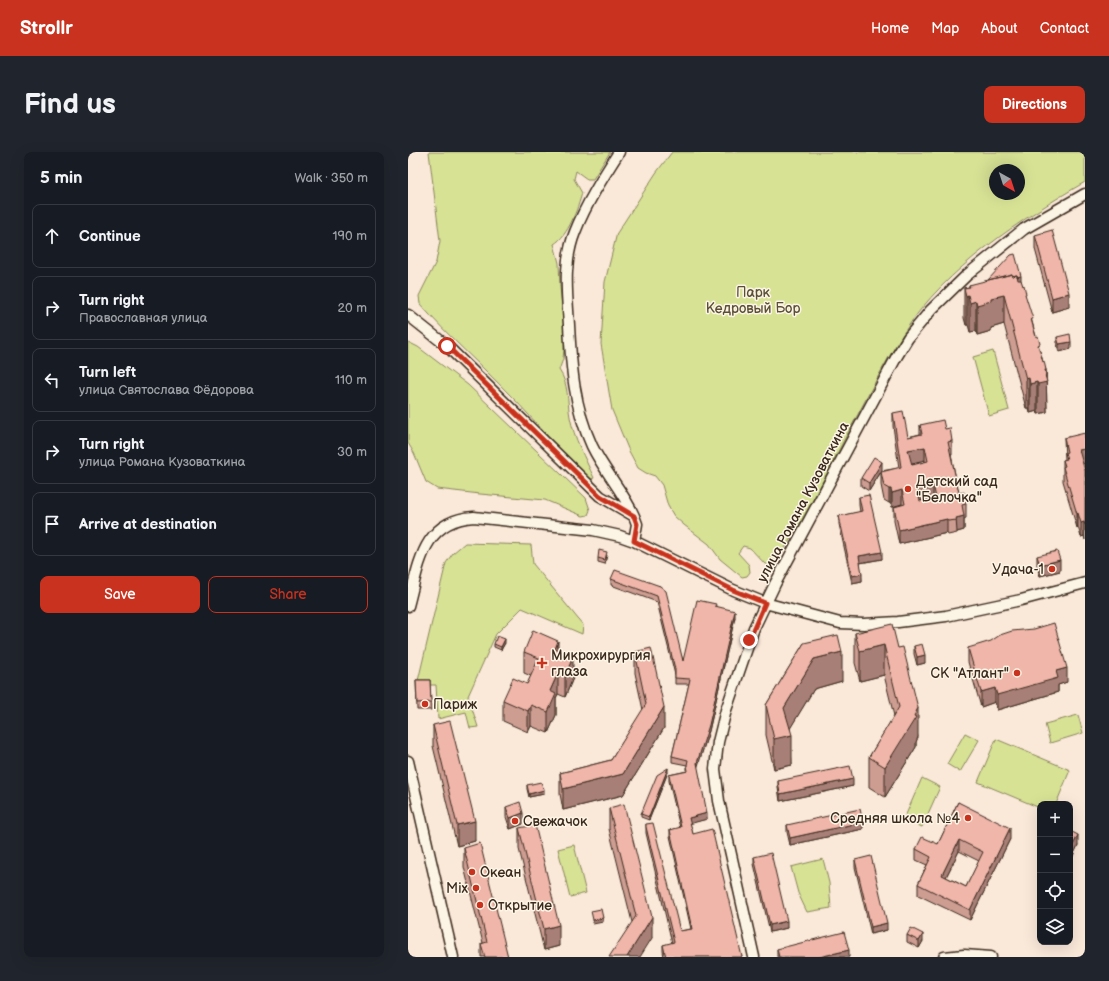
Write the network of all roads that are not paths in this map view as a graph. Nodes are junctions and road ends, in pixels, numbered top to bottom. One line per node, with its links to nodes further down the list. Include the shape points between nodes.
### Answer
1 (619, 152): 4 (street, via 574,232 567,259 566,281 572,371 581,416 601,463)
2 (1085, 194): 7 (street, улица Романа Кузоваткина, via 1024,229 1000,247 942,299 913,333 897,356)
3 (408, 315): 4 (street, via 447,346 600,496)
4 (634, 516): 5 (street, via 637,524)
5 (634, 541): 7 (street); 8 (street, via 593,530 474,517 463,518 450,522 429,540)
6 (1085, 583): 7 (street, via 946,616 898,622 864,624 833,621)
7 (765, 603): 11 (street, улица Романа Кузоваткина, via 749,640 726,710 715,769 719,801)
8 (408, 606)
9 (408, 761): 10 (street)
10 (454, 957)
11 (754, 957)
12 (944, 957): 13 (street)
13 (991, 957)

